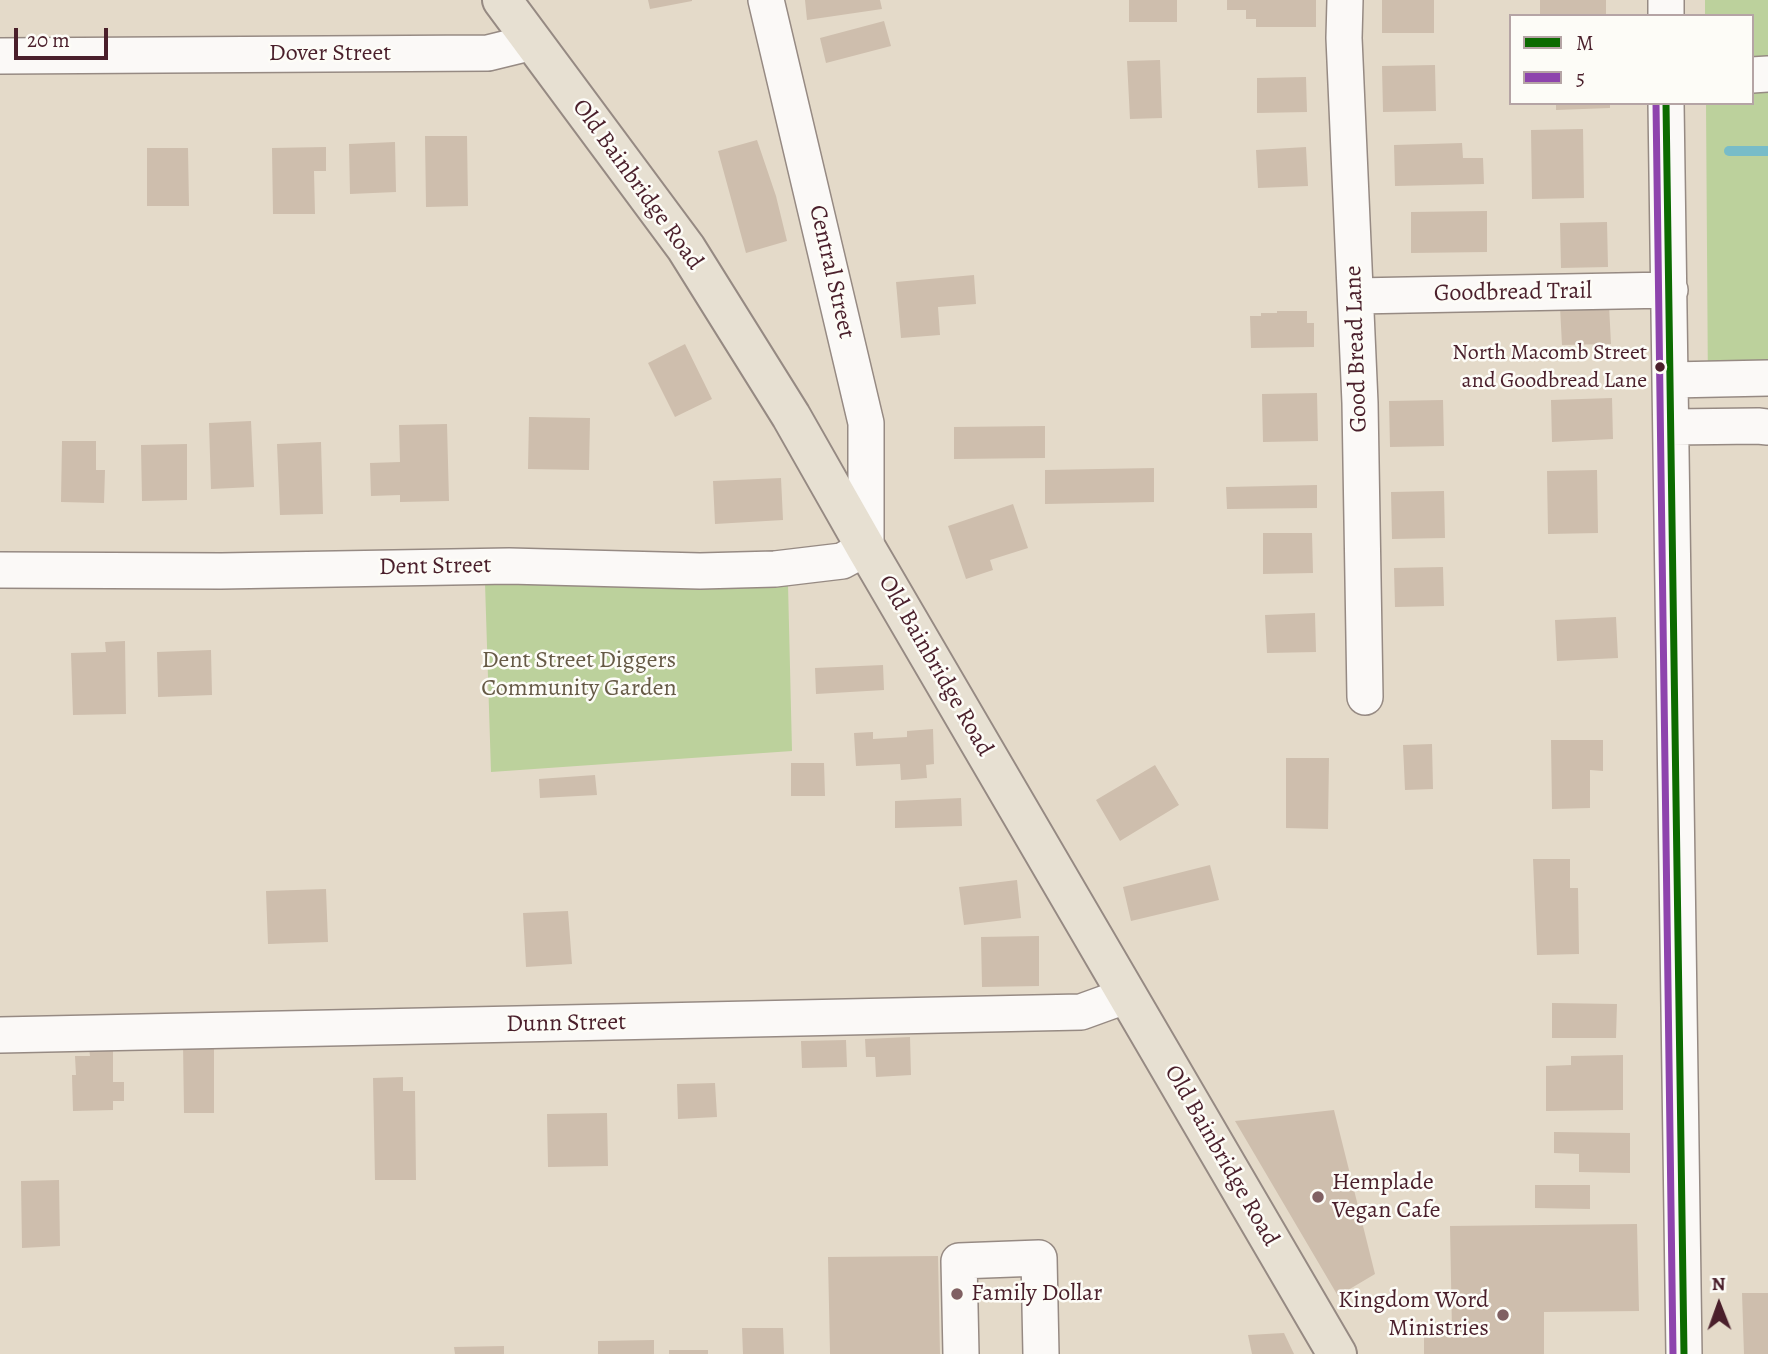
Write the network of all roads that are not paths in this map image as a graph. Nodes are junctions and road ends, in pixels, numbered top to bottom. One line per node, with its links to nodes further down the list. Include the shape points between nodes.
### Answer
1 (502, 0): 4 (main road, Old Bainbridge Road)
2 (766, 0): 13 (street, Central Street, via 866,423)
3 (1345, 0): 8 (street, Good Bread Lane)
4 (533, 41): 5 (street, Dover Street, via 488,53); 13 (main road, Old Bainbridge Road, via 686,248 791,416)
5 (0, 56)
6 (1667, 105): 7 (street)
7 (1670, 290): 8 (street, Goodbread Trail); 10 (street)
8 (1356, 296): 15 (street, Good Bread Lane)
9 (1768, 378): 10 (street)
10 (1671, 380): 11 (street)
11 (1672, 427): 12 (street); 21 (street)
12 (1765, 429)
13 (866, 548): 14 (street, Dent Street, via 842,561 699,571 509,566); 16 (main road, Old Bainbridge Road)
14 (0, 570)
15 (1365, 697)
16 (1128, 995): 17 (street, Dunn Street, via 1082,1012); 20 (main road, Old Bainbridge Road)
17 (0, 1035)
18 (961, 1354): 19 (street, via 959,1261 1039,1258)
19 (1041, 1354)
20 (1337, 1354)
21 (1684, 1354)

